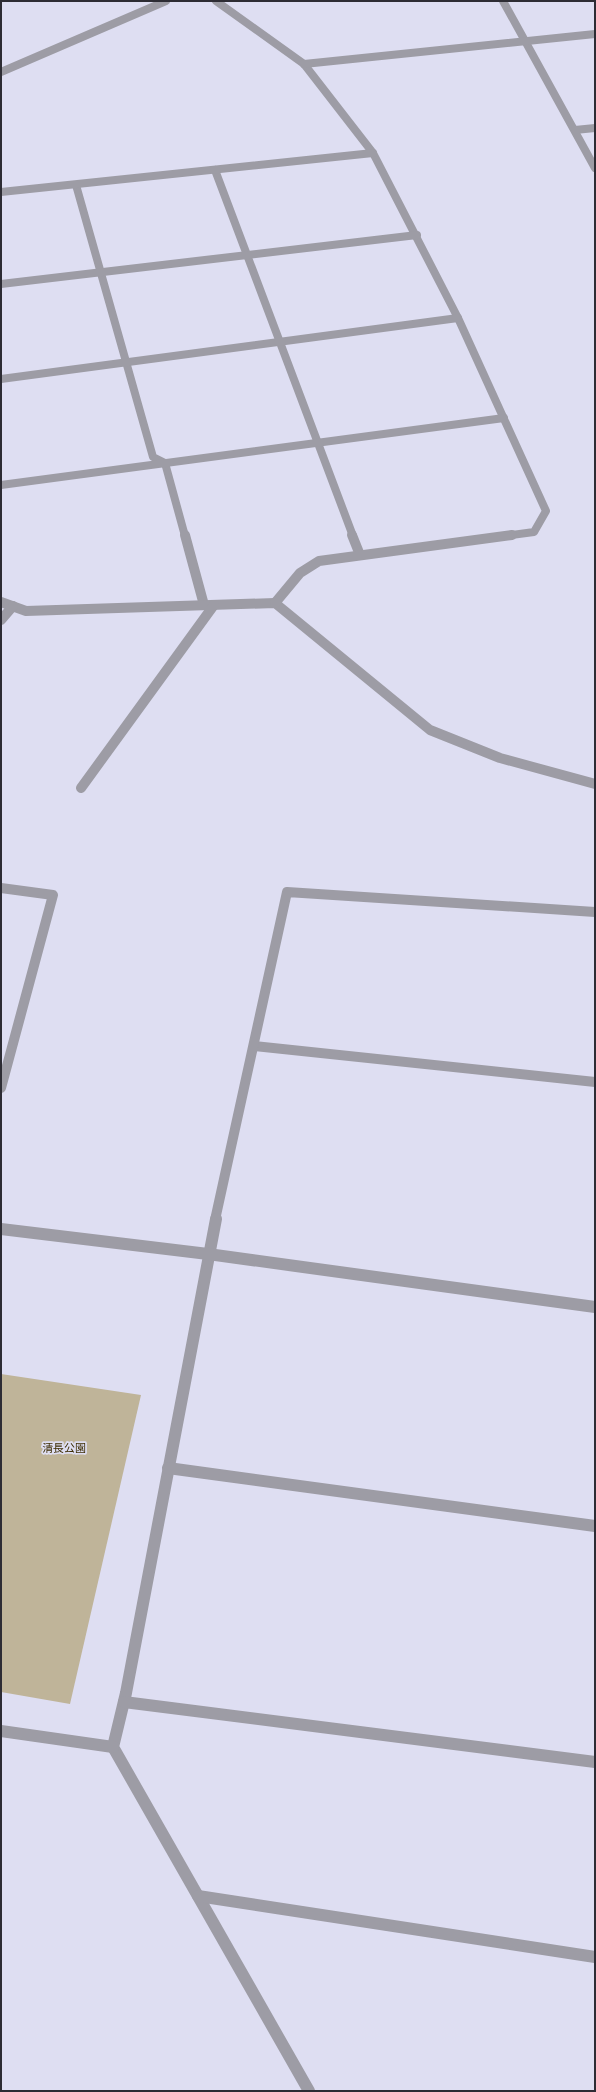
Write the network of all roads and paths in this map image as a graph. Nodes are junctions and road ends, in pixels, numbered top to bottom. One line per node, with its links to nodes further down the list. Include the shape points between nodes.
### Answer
1 (166, 1): 7 (street)
2 (216, 1): 6 (street)
3 (503, 1): 5 (street)
4 (595, 34): 5 (street)
5 (526, 40): 6 (street); 9 (street)
6 (304, 64): 10 (street)
7 (1, 72)
8 (595, 128): 9 (street)
9 (574, 130): 11 (street)
10 (373, 153): 12 (street); 15 (street)
11 (595, 168)
12 (215, 170): 13 (street); 16 (street)
13 (76, 184): 14 (street); 17 (street)
14 (1, 192)
15 (417, 235): 16 (street); 19 (street)
16 (247, 255): 17 (street); 20 (street)
17 (101, 272): 18 (street); 21 (street)
18 (1, 284)
19 (458, 318): 20 (street); 23 (street)
20 (280, 342): 21 (street); 24 (street)
21 (126, 362): 22 (street); 25 (street, via 153,456)
22 (1, 379)
23 (504, 418): 24 (street); 27 (street, via 546,511 534,532)
24 (318, 443): 25 (street); 27 (street)
25 (165, 463): 26 (street); 30 (street)
26 (1, 485)
27 (360, 555): 29 (street, via 319,561 300,574)
28 (1, 602): 31 (street)
29 (275, 603): 30 (street); 33 (street, via 430,730 500,758)
30 (209, 605): 31 (street, via 26,611); 34 (street)
31 (13, 606): 32 (street)
32 (1, 620)
33 (595, 784)
34 (81, 788)
35 (1, 888): 39 (street, via 53,895)
36 (595, 912): 37 (street, via 287,892)
37 (254, 1046): 38 (street); 41 (street)
38 (595, 1082)
39 (1, 1088)
40 (1, 1229): 41 (street)
41 (208, 1254): 42 (street); 43 (street)
42 (595, 1307)
43 (168, 1468): 44 (street); 45 (street)
44 (595, 1526)
45 (124, 1702): 47 (street); 48 (street)
46 (1, 1730): 47 (street)
47 (113, 1747): 49 (street)
48 (595, 1762)
49 (198, 1896): 50 (street); 51 (street)
50 (595, 1957)
51 (309, 2091)

